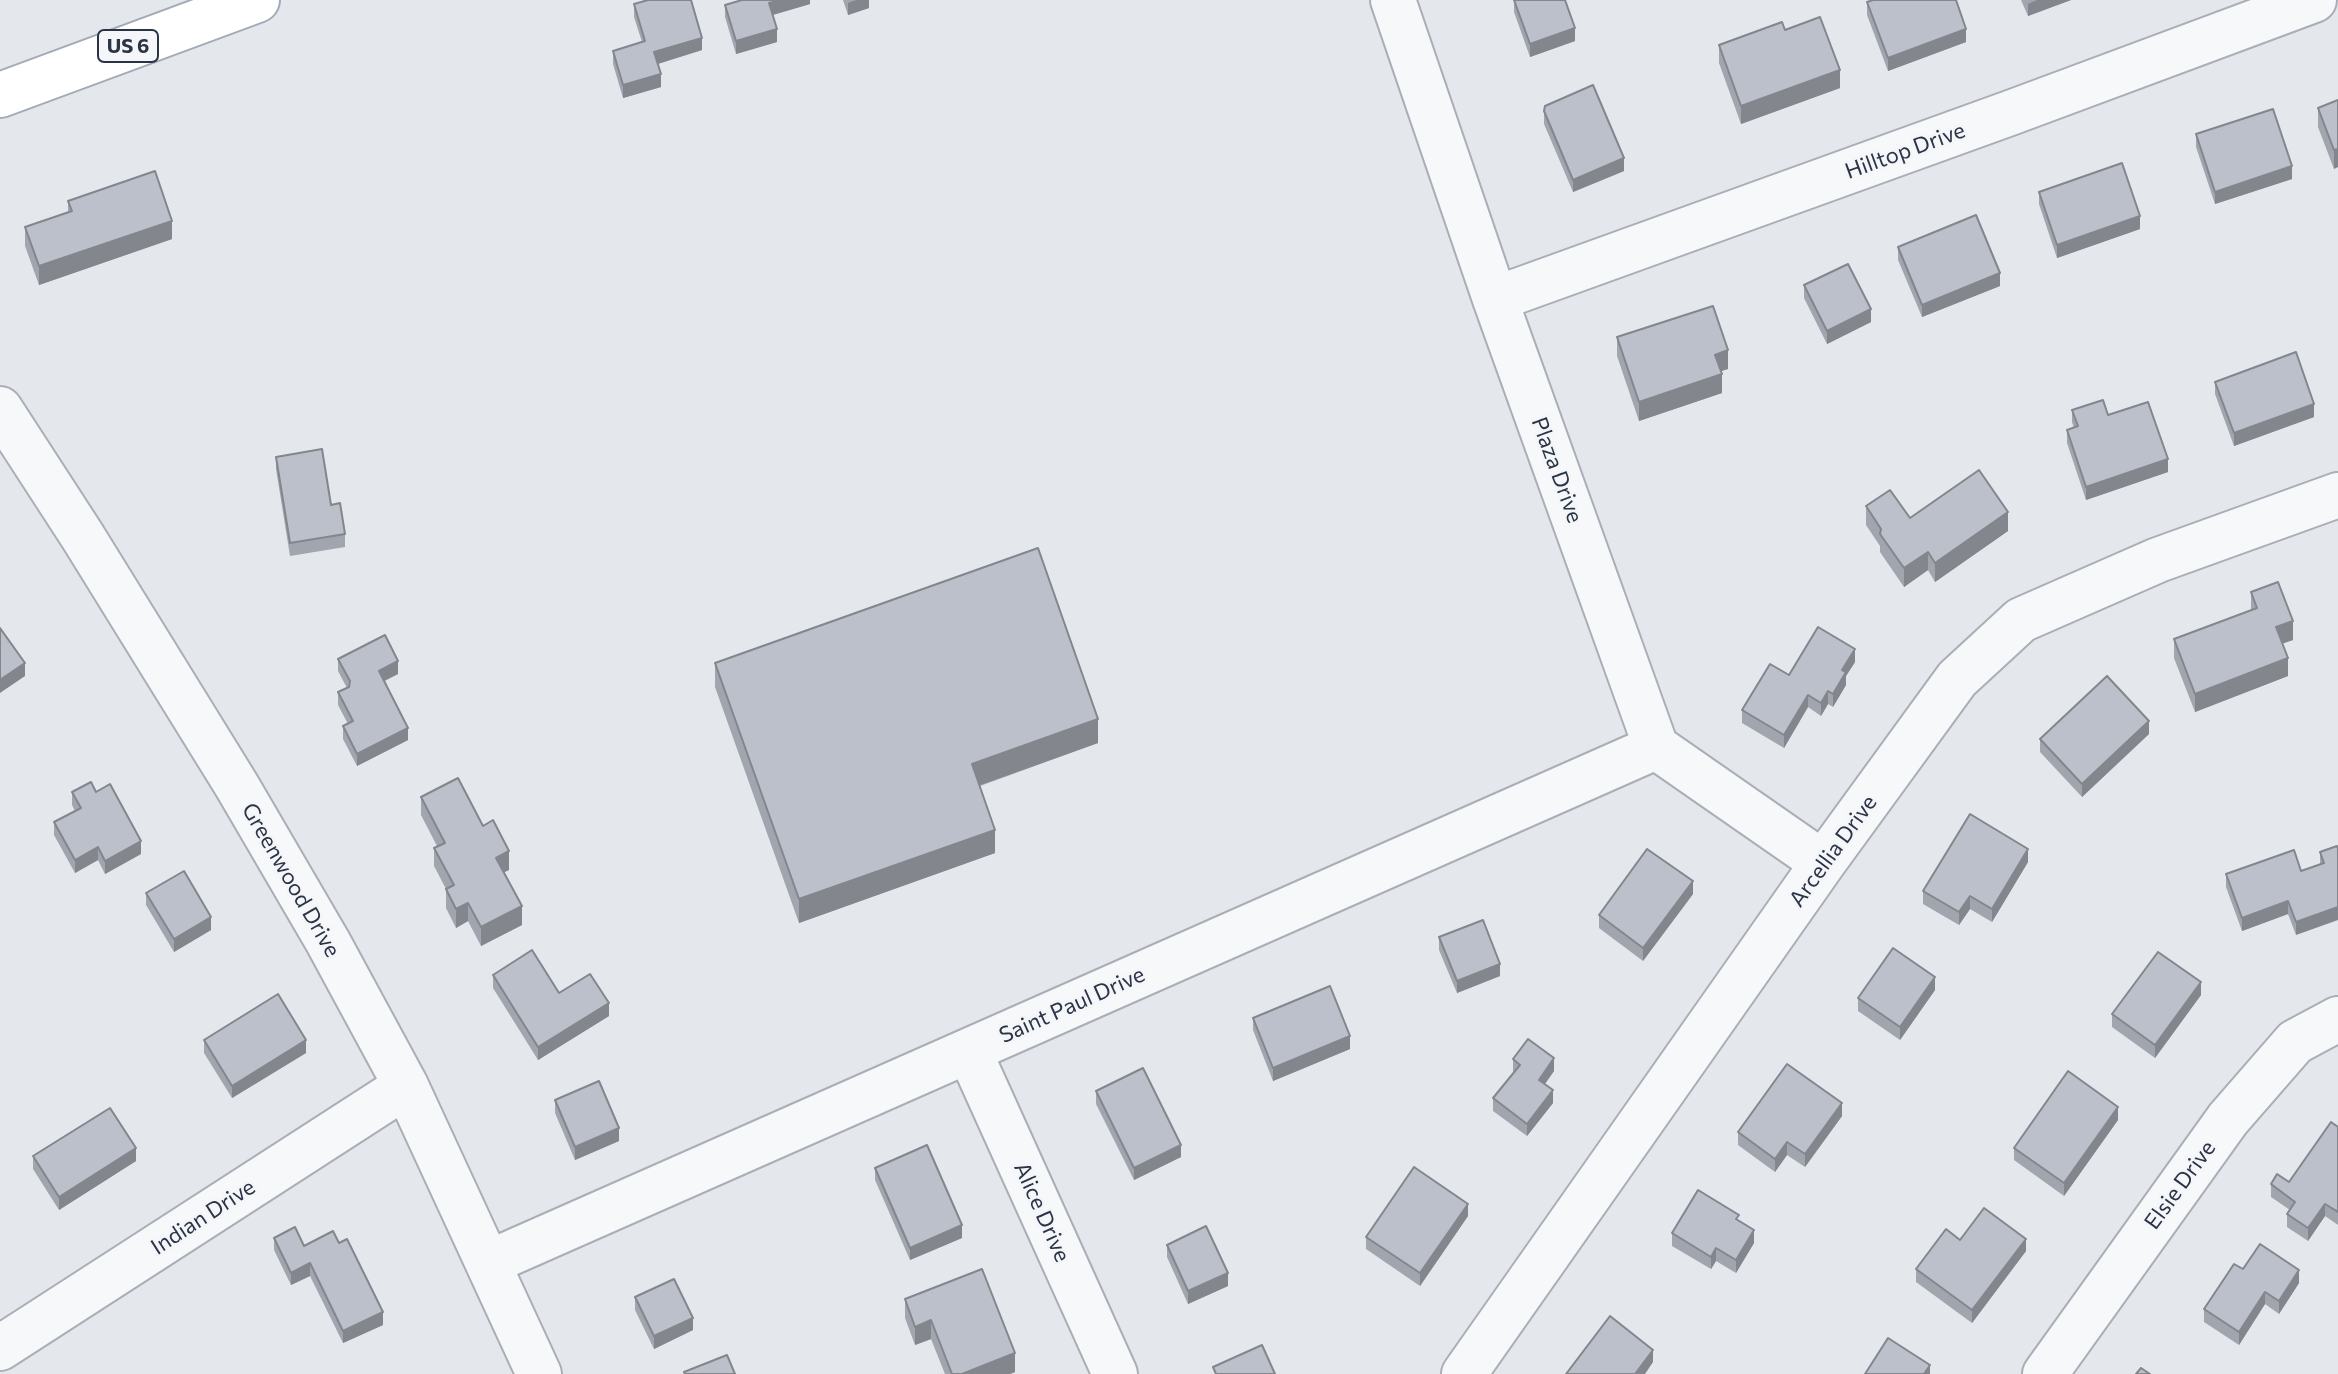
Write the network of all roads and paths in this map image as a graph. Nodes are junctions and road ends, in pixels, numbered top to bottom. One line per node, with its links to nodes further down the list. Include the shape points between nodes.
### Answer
1 (257, 0): 4 (main road, US 6)
2 (1393, 0): 5 (street, Plaza Drive)
3 (2314, 0): 5 (street, Hilltop Drive)
4 (0, 95)
5 (1495, 299): 8 (street, Plaza Drive)
6 (0, 409): 12 (street, Greenwood Drive, via 237,786)
7 (2338, 495): 9 (street, Arcellia Drive, via 2158,560 2021,620 1957,679)
8 (1656, 747): 9 (street); 11 (street, Saint Paul Drive)
9 (1823, 863): 17 (street, Arcellia Drive)
10 (2338, 1019): 18 (street, Elsie Drive, via 2295,1042 2228,1119)
11 (969, 1051): 13 (street, Saint Paul Drive); 16 (street, Alice Drive)
12 (406, 1086): 13 (street, Greenwood Drive); 14 (street, Indian Drive)
13 (488, 1263): 15 (street, Greenwood Drive)
14 (0, 1348)
15 (539, 1374)
16 (1115, 1374)
17 (1464, 1374)
18 (2045, 1374)

